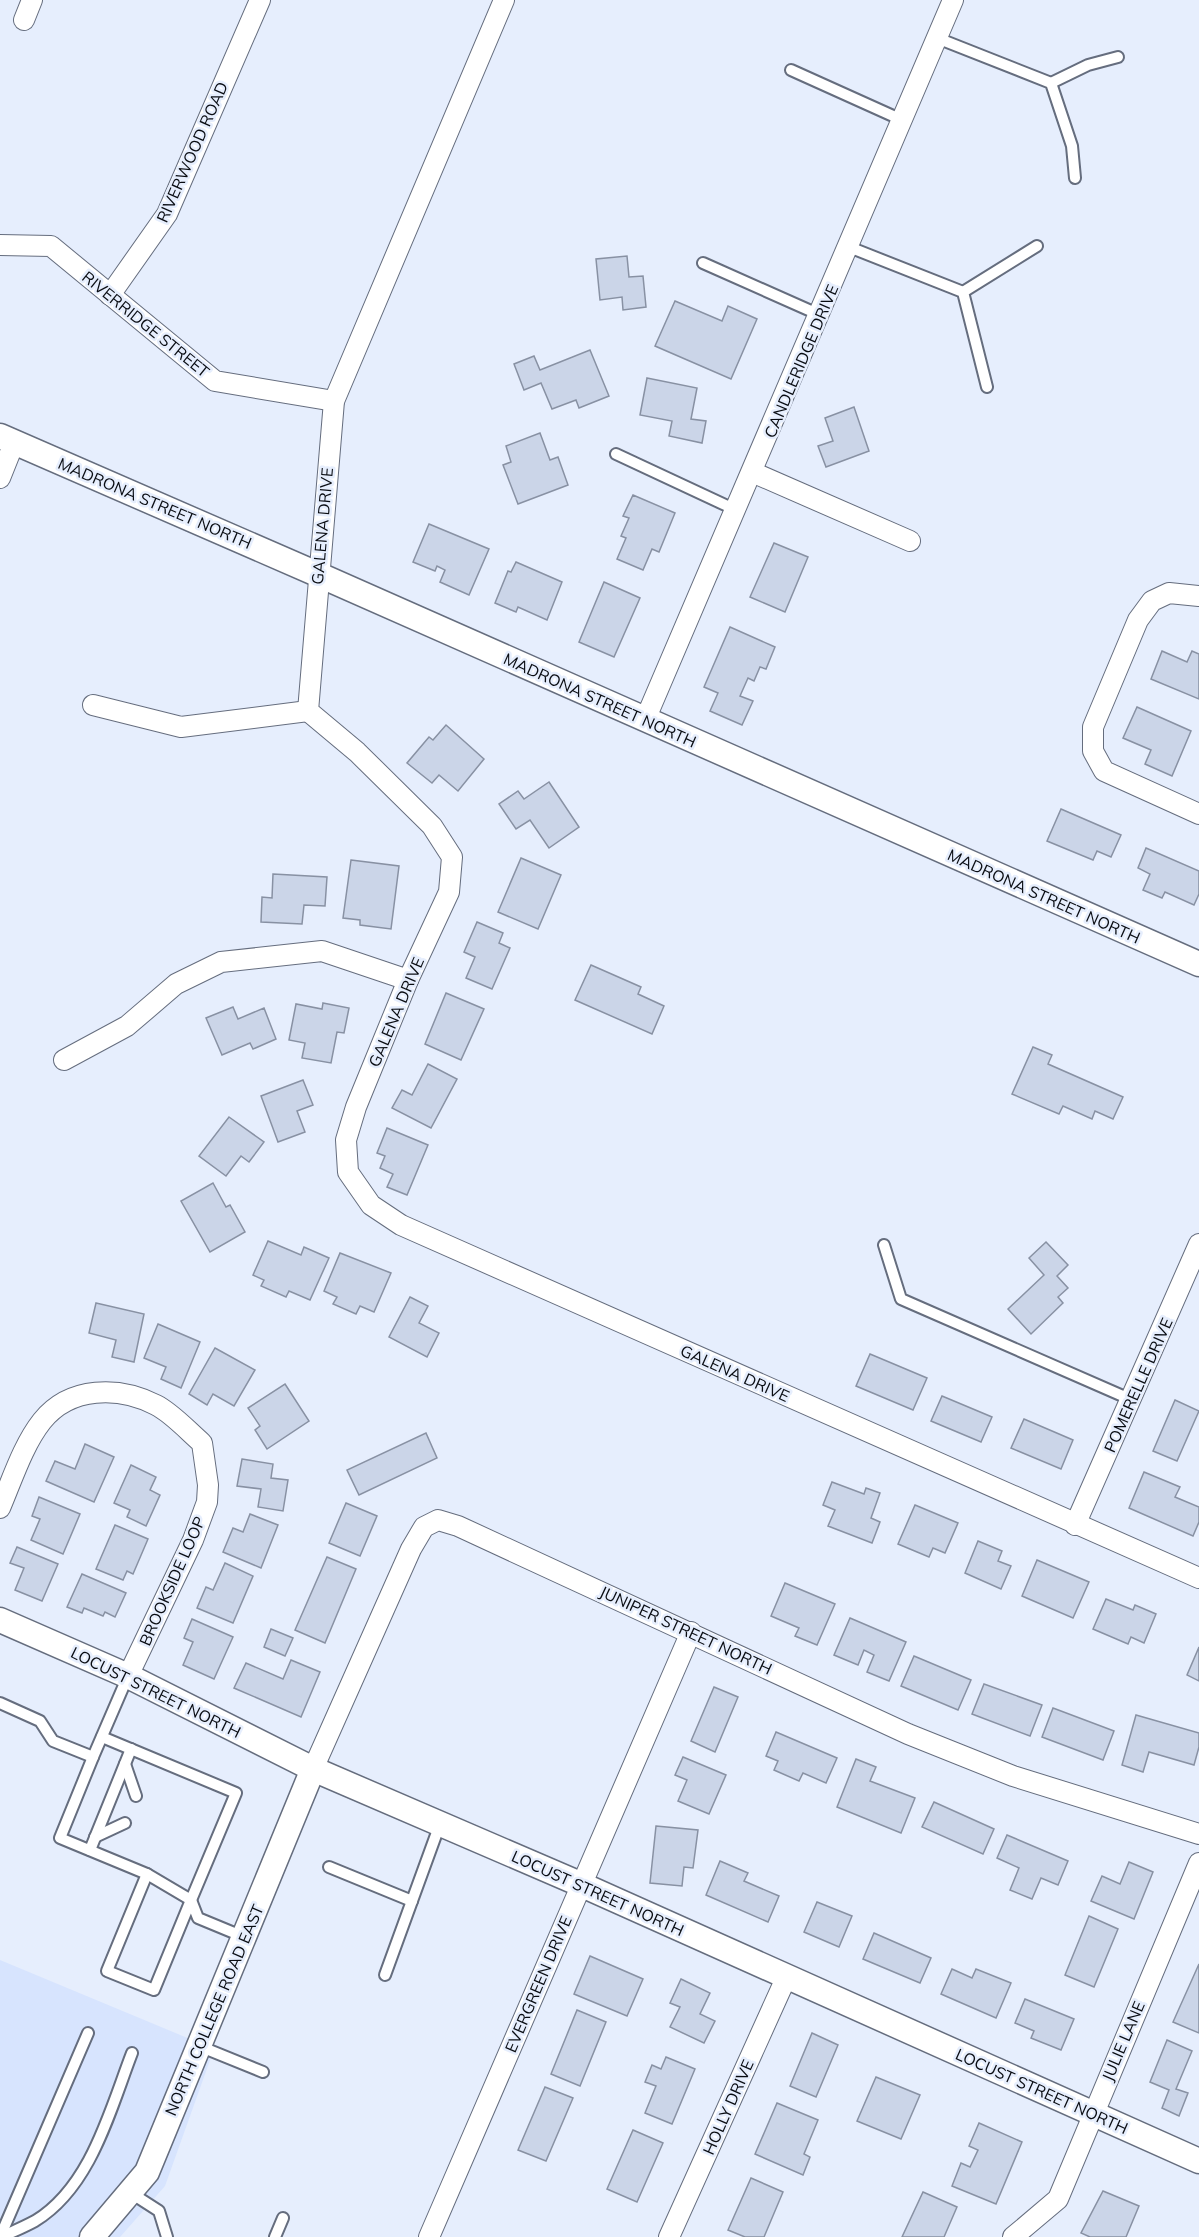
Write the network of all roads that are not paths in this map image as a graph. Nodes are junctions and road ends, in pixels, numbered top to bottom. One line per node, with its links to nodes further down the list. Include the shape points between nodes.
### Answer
1 (33, 0): 5 (street)
2 (260, 0): 17 (street, RIVERWOOD ROAD, via 167,214)
3 (504, 0): 20 (street, GALENA DRIVE)
4 (953, 0): 6 (street, CANDLERIDGE DRIVE)
5 (24, 20)
6 (937, 38): 9 (lane); 10 (street, CANDLERIDGE DRIVE)
7 (1118, 57): 9 (lane, via 1088,65)
8 (790, 70): 10 (lane)
9 (1050, 83): 11 (lane, via 1072,146)
10 (902, 120): 14 (street, CANDLERIDGE DRIVE)
11 (1075, 178)
12 (0, 245): 17 (street, RIVERRIDGE STREET, via 51,246)
13 (1037, 246): 16 (lane)
14 (849, 247): 16 (lane); 18 (street, CANDLERIDGE DRIVE)
15 (703, 263): 18 (lane)
16 (963, 292): 19 (lane)
17 (110, 295): 20 (street, RIVERRIDGE STREET, via 215,381)
18 (820, 315): 23 (street, CANDLERIDGE DRIVE)
19 (987, 387)
20 (334, 401): 27 (street, GALENA DRIVE)
21 (7, 440): 24 (street); 27 (street, MADRONA STREET NORTH)
22 (616, 454): 25 (lane)
23 (753, 472): 25 (street, CANDLERIDGE DRIVE); 26 (street)
24 (0, 478)
25 (736, 510): 31 (street, CANDLERIDGE DRIVE)
26 (910, 541)
27 (317, 574): 30 (street, GALENA DRIVE); 31 (street, MADRONA STREET NORTH)
28 (1199, 596): 32 (street, via 1169,593 1152,601 1138,620 1093,731 1093,751 1104,771)
29 (93, 705): 30 (street, via 181,727)
30 (308, 711): 34 (street, GALENA DRIVE, via 357,752 432,826 452,857 449,892)
31 (645, 720): 33 (street, MADRONA STREET NORTH)
32 (1199, 814)
33 (1199, 964)
34 (408, 980): 35 (street, via 322,951 221,962 176,984 127,1026); 40 (street, GALENA DRIVE, via 346,1140 348,1172 371,1205 401,1225)
35 (64, 1060)
36 (1199, 1244): 38 (street, POMERELLE DRIVE)
37 (884, 1245): 38 (lane, via 901,1299)
38 (1132, 1400): 40 (street, POMERELLE DRIVE)
39 (0, 1508): 44 (street, BROOKSIDE LOOP, via 42,1420 70,1399 97,1390 132,1395 158,1405 202,1443 207,1502)
40 (1075, 1525): 41 (street, GALENA DRIVE)
41 (1199, 1578)
42 (0, 1620): 44 (street, LOCUST STREET NORTH)
43 (691, 1632): 50 (street, JUNIPER STREET NORTH, via 438,1520 424,1527 411,1549); 54 (street, JUNIPER STREET NORTH, via 908,1734 982,1764); 60 (street, EVERGREEN DRIVE)
44 (128, 1676): 46 (lane); 50 (street, LOCUST STREET NORTH)
45 (0, 1703): 48 (lane, via 40,1721 54,1741)
46 (102, 1737): 47 (lane); 48 (lane)
47 (131, 1749): 49 (lane); 61 (lane, via 236,1793)
48 (93, 1757): 56 (lane, via 60,1838)
49 (125, 1764): 51 (lane); 55 (lane)
50 (313, 1769): 53 (street, LOCUST STREET NORTH); 63 (street, NORTH COLLEGE ROAD EAST)
51 (136, 1796)
52 (125, 1823): 55 (lane)
53 (440, 1823): 60 (street, LOCUST STREET NORTH); 62 (lane)
54 (1199, 1834)
55 (95, 1837): 56 (lane)
56 (90, 1850): 59 (lane)
57 (1199, 1863): 70 (street, JULIE LANE)
58 (329, 1867): 62 (lane)
59 (147, 1874): 61 (lane); 61 (lane, via 106,1971 154,1990)
60 (580, 1884): 65 (street, LOCUST STREET NORTH); 79 (street, EVERGREEN DRIVE)
61 (191, 1900): 63 (lane, via 198,1918)
62 (412, 1901): 64 (lane)
63 (245, 1938): 67 (street, NORTH COLLEGE ROAD EAST)
64 (385, 1976)
65 (786, 1978): 70 (street, LOCUST STREET NORTH); 74 (street, HOLLY DRIVE)
66 (88, 2033): 75 (lane)
67 (199, 2046): 69 (lane); 72 (street, NORTH COLLEGE ROAD EAST, via 147,2172)
68 (132, 2053): 75 (lane, via 83,2170 64,2196 36,2220)
69 (263, 2072)
70 (1092, 2113): 71 (street, LOCUST STREET NORTH); 80 (street, JULIE LANE, via 1058,2199)
71 (1199, 2161)
72 (131, 2193): 76 (street, NORTH COLLEGE ROAD EAST); 77 (lane, via 159,2211)
73 (283, 2218): 78 (lane)
74 (674, 2235)
75 (1, 2237)
76 (92, 2237)
77 (167, 2237)
78 (275, 2237)
79 (429, 2237)
80 (1013, 2237)

